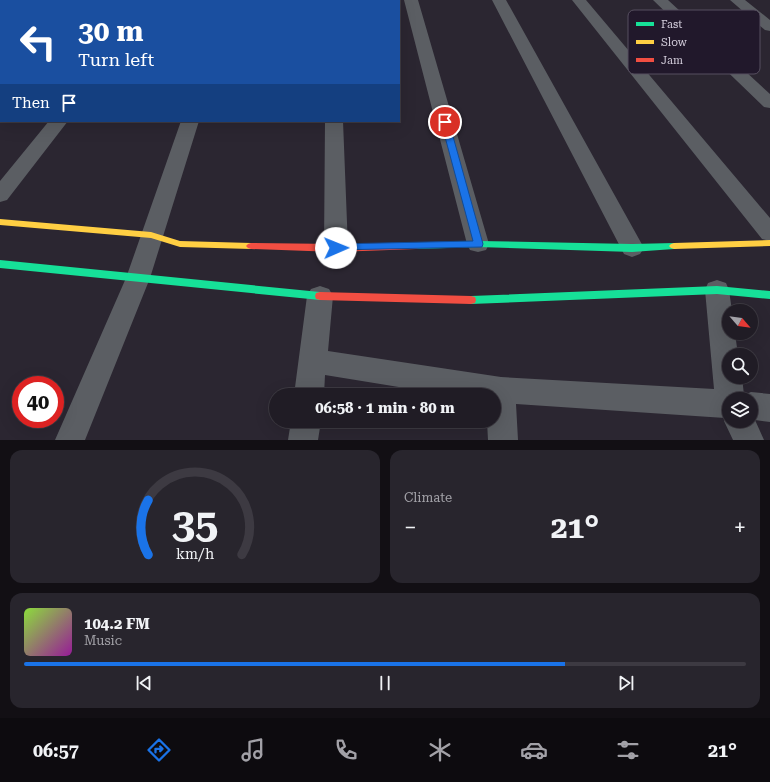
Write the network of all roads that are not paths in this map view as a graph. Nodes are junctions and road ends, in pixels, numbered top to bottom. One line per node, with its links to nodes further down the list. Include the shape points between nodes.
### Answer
1 (411, 0): 21 (street)
2 (499, 0): 24 (street)
3 (579, 0): 10 (street)
4 (660, 0): 6 (street)
5 (737, 0): 7 (street)
6 (671, 10)
7 (749, 10)
8 (760, 19): 9 (street)
9 (770, 27)
10 (628, 60)
11 (640, 74): 19 (street)
12 (739, 74): 13 (street)
13 (770, 103)
14 (58, 122): 17 (street)
15 (190, 122): 20 (street)
16 (334, 122): 23 (street)
17 (0, 195)
18 (0, 222): 20 (street)
19 (770, 233)
20 (151, 235): 23 (street, via 180,244); 26 (street)
21 (478, 244): 23 (street); 24 (street)
22 (770, 244): 24 (street)
23 (336, 248)
24 (632, 248)
25 (0, 264): 26 (street)
26 (138, 278): 29 (street); 40 (street)
27 (717, 290): 28 (street); 29 (street, via 459,301); 34 (street)
28 (770, 295)
29 (320, 296): 30 (street)
30 (312, 361): 31 (street); 32 (street)
31 (309, 388)
32 (488, 388)
33 (501, 390): 35 (street); 42 (street)
34 (729, 392)
35 (722, 404)
36 (758, 407): 37 (street)
37 (770, 408)
38 (305, 428): 41 (street)
39 (743, 428): 43 (street)
40 (70, 440)
41 (304, 440)
42 (504, 440)
43 (749, 440)

